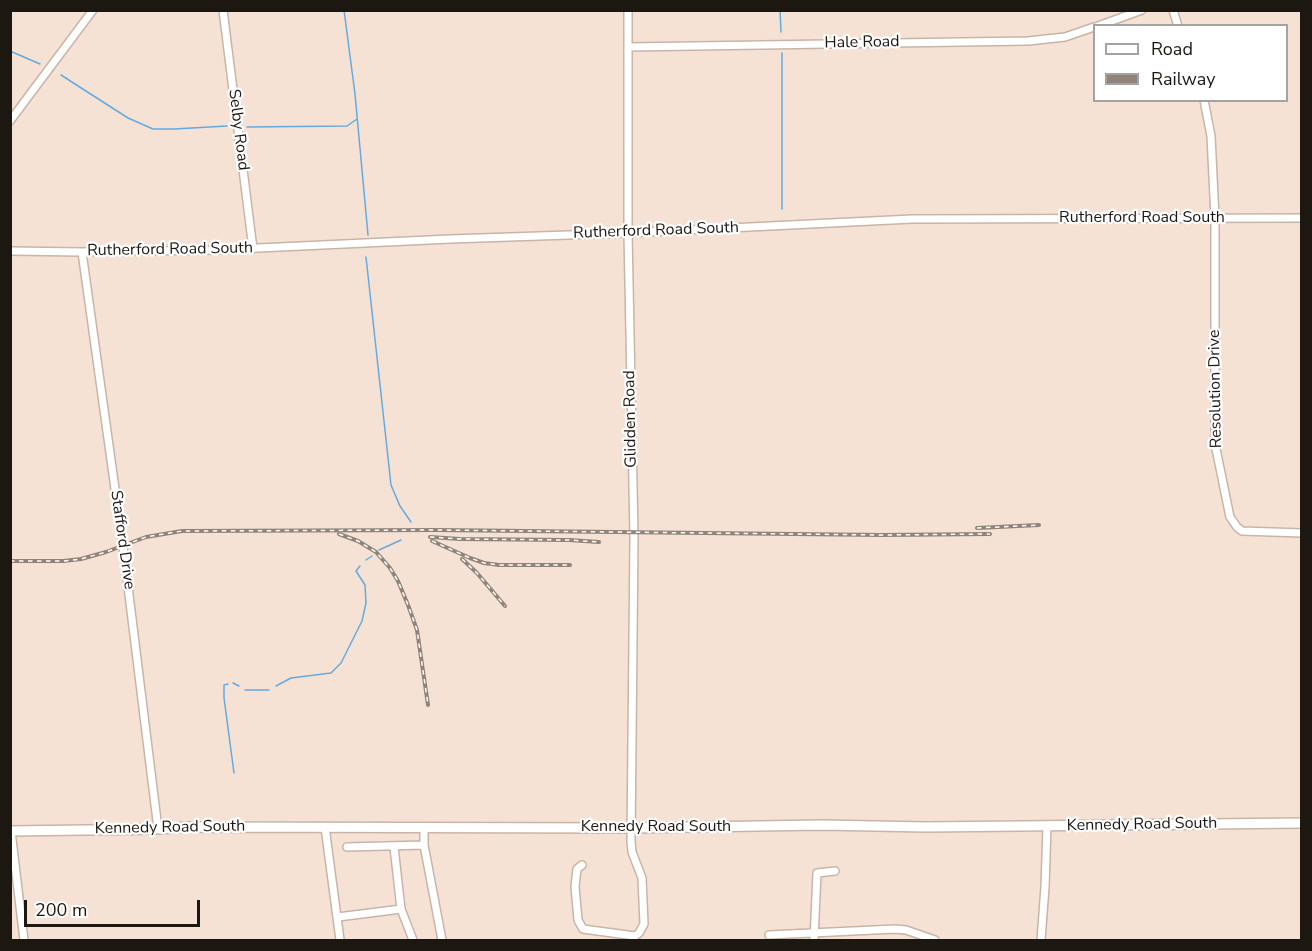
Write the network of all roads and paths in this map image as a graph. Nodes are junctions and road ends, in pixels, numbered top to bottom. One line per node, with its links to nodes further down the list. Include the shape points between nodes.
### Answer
1 (93, 10): 9 (street)
2 (223, 10): 13 (street, Selby Road)
3 (628, 10): 7 (street, Glidden Road)
4 (1142, 10): 5 (street, Hale Road)
5 (1102, 24)
6 (1093, 27): 7 (street, Hale Road, via 1065,37 1028,41)
7 (628, 46): 12 (street, Glidden Road)
8 (1204, 102): 10 (street, Resolution Drive, via 1211,136)
9 (10, 121)
10 (1215, 218): 11 (street, Rutherford Road South); 12 (street, Rutherford Road South, via 912,219); 16 (street, Resolution Drive, via 1215,444 1230,516 1242,531)
11 (1302, 218)
12 (628, 233): 13 (street, Rutherford Road South); 21 (street, Glidden Road, via 634,532)
13 (253, 249): 15 (street, Rutherford Road South)
14 (10, 251): 15 (street, Rutherford Road South)
15 (82, 252): 22 (street, Stafford Drive)
16 (1302, 533)
17 (1302, 823): 18 (main road, Kennedy Road South)
18 (1047, 826): 21 (main road, Kennedy Road South); 38 (street)
19 (326, 827): 20 (main road, Kennedy Road South); 22 (main road, Kennedy Road South); 30 (street)
20 (424, 827): 21 (main road, Kennedy Road South); 24 (street)
21 (631, 828): 27 (street, Glidden Road, via 632,852 642,878 644,924 639,933 635,936 583,929 578,920 575,887 577,869)
22 (158, 829): 23 (main road, Kennedy Road South)
23 (11, 831): 33 (street)
24 (424, 845): 25 (street); 36 (street)
25 (394, 847): 26 (street); 29 (street)
26 (347, 848)
27 (582, 865)
28 (835, 871): 32 (street, via 817,873)
29 (401, 909): 30 (street); 35 (street)
30 (338, 917): 34 (street)
31 (769, 935): 32 (street)
32 (814, 937): 37 (street, via 906,930)
33 (24, 940)
34 (340, 940)
35 (413, 940)
36 (442, 940)
37 (935, 940)
38 (1041, 940)

